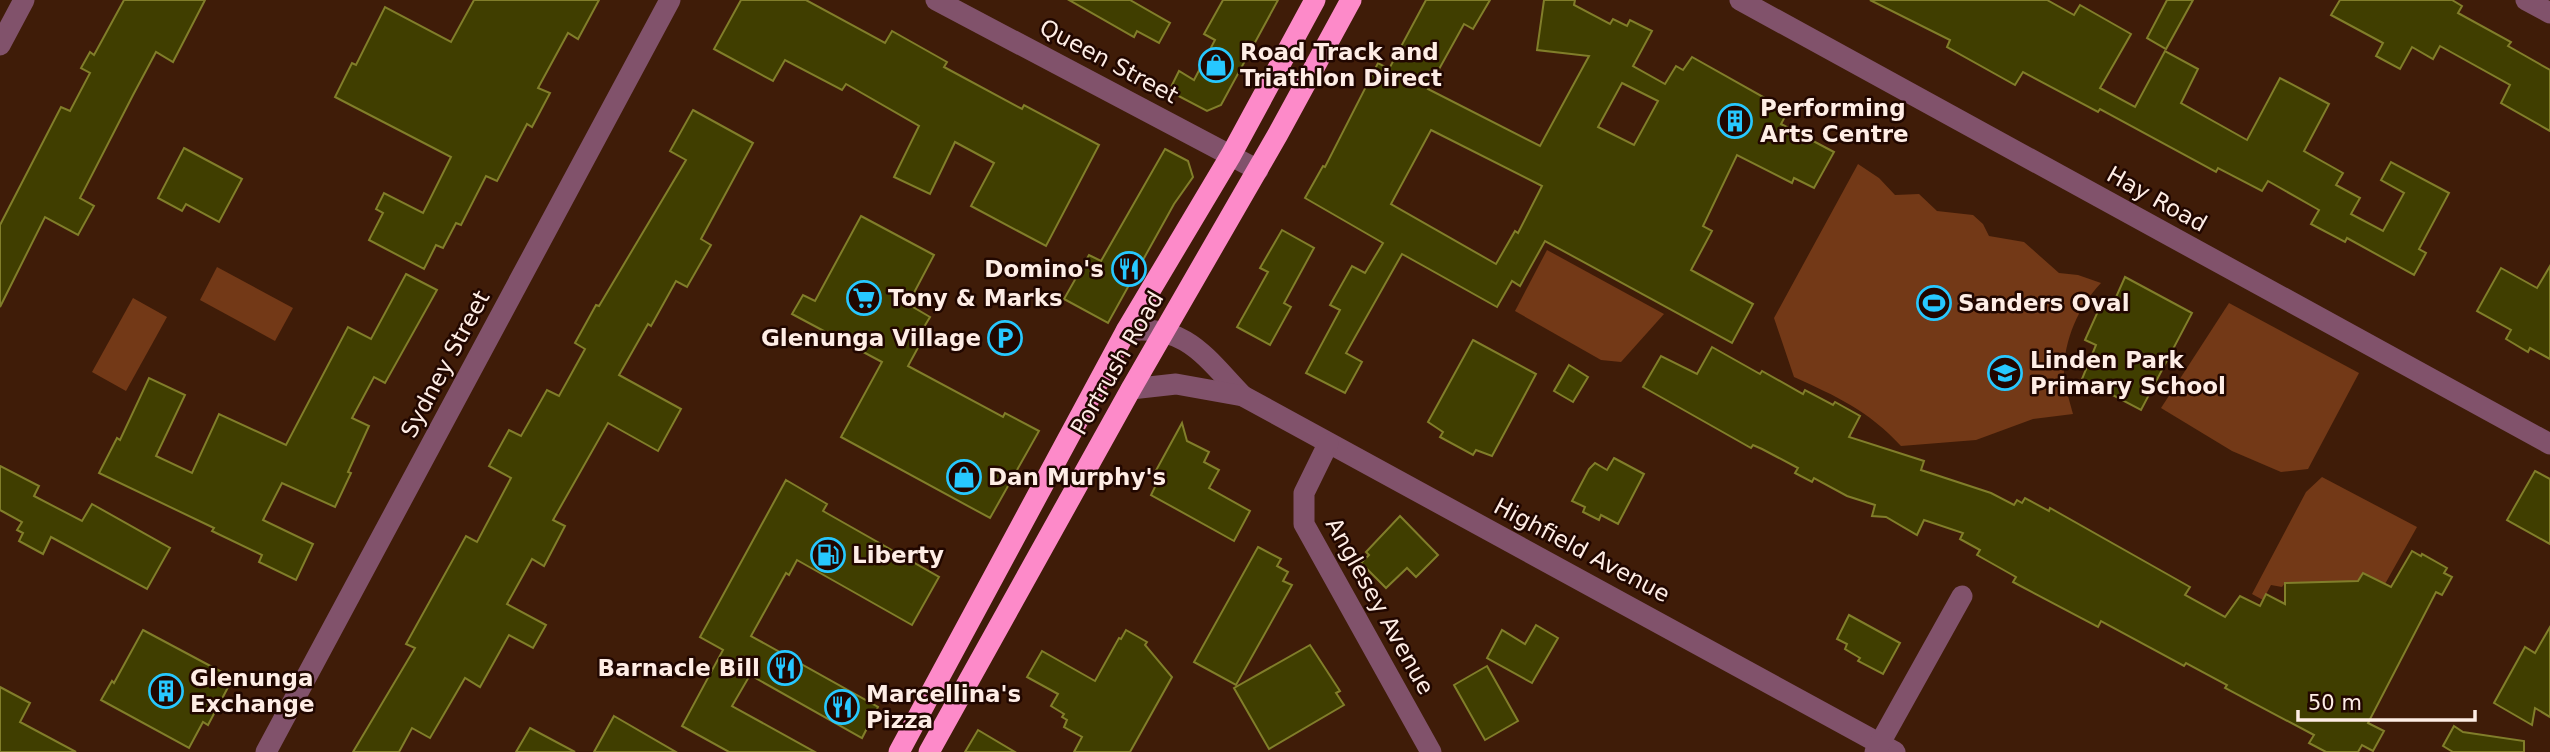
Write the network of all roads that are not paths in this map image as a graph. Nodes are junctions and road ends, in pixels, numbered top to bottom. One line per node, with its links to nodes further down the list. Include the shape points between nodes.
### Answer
1 (24, 0): 9 (street)
2 (670, 0): 20 (street, Sydney Street)
3 (936, 0): 10 (street, Queen Street)
4 (1315, 0): 10 (highway, Portrush Road)
5 (1351, 0): 11 (highway, Portrush Road)
6 (1740, 0): 17 (street, Hay Road)
7 (2526, 0): 8 (street)
8 (2550, 13)
9 (0, 44)
10 (1231, 155): 11 (street, Queen Street); 12 (highway, Portrush Road)
11 (1258, 170): 13 (highway, Portrush Road)
12 (1126, 331): 13 (street, Highfield Avenue); 21 (highway, Portrush Road)
13 (1166, 331): 14 (highway, Portrush Road); 15 (street, Highfield Avenue, via 1201,350)
14 (1131, 389): 15 (street, Highfield Avenue, via 1176,384); 22 (highway, Portrush Road)
15 (1243, 396): 16 (street, Highfield Avenue)
16 (1328, 444): 19 (street, Highfield Avenue); 23 (street, Anglesey Avenue, via 1304,493 1304,524)
17 (2550, 444)
18 (1962, 596): 19 (street)
19 (1884, 749)
20 (266, 752)
21 (899, 752)
22 (929, 752)
23 (1431, 752)

